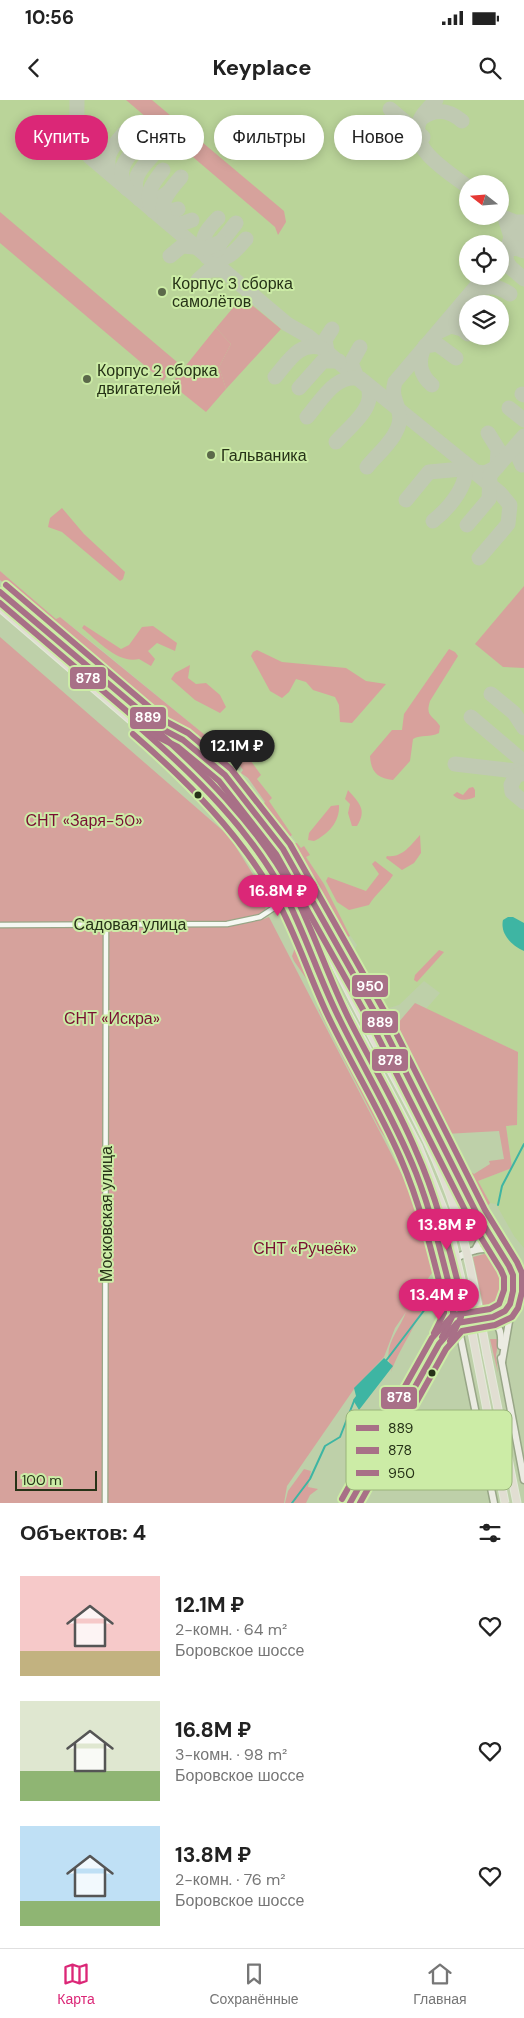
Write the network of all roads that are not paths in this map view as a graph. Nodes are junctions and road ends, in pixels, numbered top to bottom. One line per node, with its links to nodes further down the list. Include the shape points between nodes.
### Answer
1 (0, 592): 3 (main road)
2 (0, 608): 4 (main road, via 142,729 203,786 240,828)
3 (162, 729): 8 (main road, via 183,740 225,775 283,848 383,1027); 27 (main road, bridge, via 226,791 265,842 292,886 424,1134 454,1207)
4 (286, 900): 5 (main road); 7 (street, Садовая улица, via 260,917 227,924)
5 (299, 924): 12 (main road, via 338,1018 413,1165 436,1231); 26 (main road, bridge, via 416,1142 446,1216)
6 (0, 925): 7 (street, Садовая улица)
7 (106, 925): 35 (street, Московская улица)
8 (478, 1215): 9 (main road, via 482,1237); 10 (main road)
9 (475, 1250): 10 (main road, via 489,1249); 12 (main road, via 453,1260)
10 (500, 1253): 11 (main road)
11 (508, 1265): 13 (main road); 15 (main road, via 513,1280)
12 (446, 1275): 16 (main road)
13 (524, 1280)
14 (524, 1285): 15 (main road)
15 (512, 1297): 18 (main road, via 503,1313); 23 (main road)
16 (452, 1300): 17 (main road); 22 (main road, via 453,1315)
17 (456, 1314): 19 (main road); 20 (main road)
18 (482, 1319): 19 (main road); 23 (main road, via 499,1327)
19 (471, 1321): 20 (main road)
20 (458, 1323): 21 (main road); 22 (main road)
21 (462, 1342): 22 (main road, via 450,1337); 25 (main road)
22 (440, 1344): 24 (main road)
23 (502, 1362): 28 (main road)
24 (403, 1410)
25 (476, 1410)
26 (487, 1410)
27 (498, 1410)
28 (511, 1410)
29 (512, 1416): 31 (main road)
30 (512, 1478): 39 (main road, bridge)
31 (524, 1480)
32 (357, 1490): 36 (main road)
33 (491, 1490): 37 (main road)
34 (502, 1490): 38 (main road, bridge)
35 (104, 1503)
36 (350, 1503)
37 (494, 1503)
38 (505, 1503)
39 (517, 1503)

